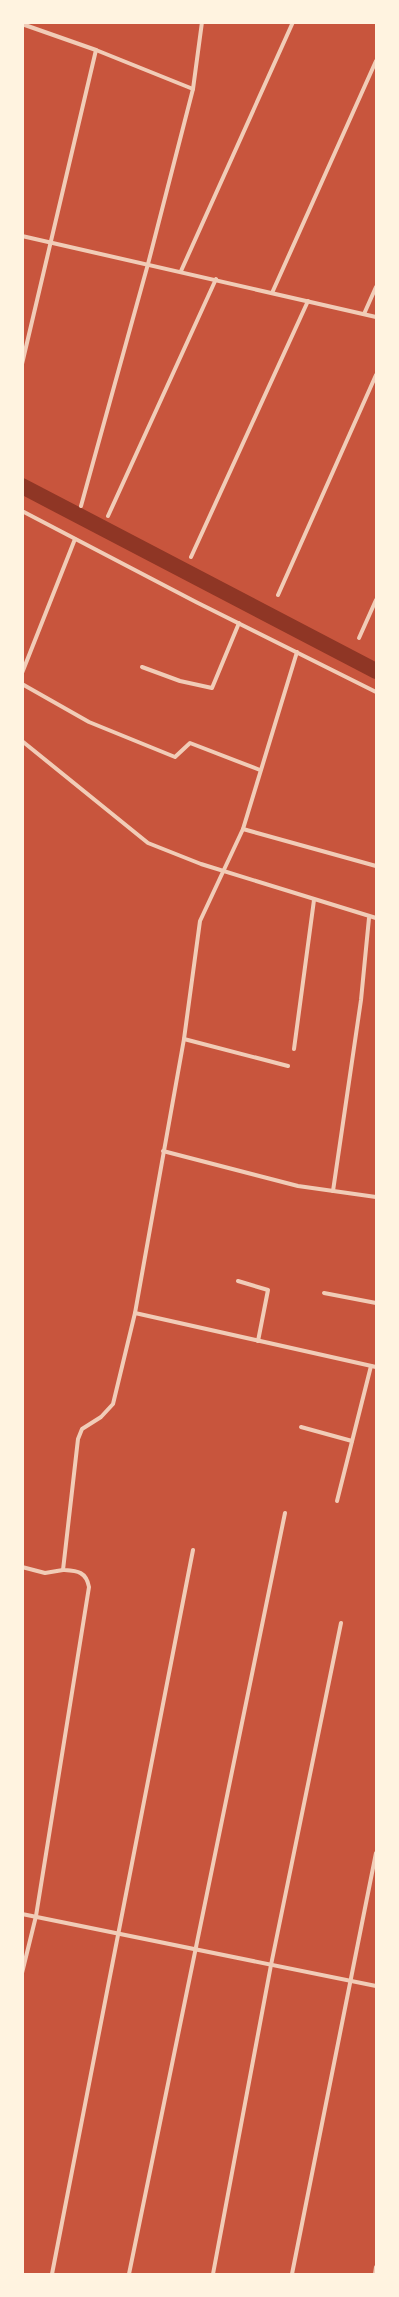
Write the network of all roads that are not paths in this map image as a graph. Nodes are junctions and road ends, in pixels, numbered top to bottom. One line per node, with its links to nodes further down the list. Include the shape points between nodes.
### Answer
1 (202, 22): 6 (street)
2 (293, 22): 10 (street)
3 (22, 24): 4 (street)
4 (96, 50): 6 (street); 8 (street)
5 (376, 61): 13 (street)
6 (193, 89): 9 (street)
7 (22, 236): 8 (street)
8 (52, 241): 9 (street); 17 (street)
9 (148, 264): 10 (street); 19 (street)
10 (181, 271): 11 (street)
11 (216, 279): 13 (street); 21 (street)
12 (376, 287): 15 (street)
13 (272, 292): 14 (street)
14 (308, 301): 15 (street); 23 (street)
15 (364, 314): 16 (street)
16 (376, 317)
17 (22, 364)
18 (376, 375): 24 (street)
19 (82, 506)
20 (22, 512): 22 (street)
21 (108, 516)
22 (75, 539): 26 (street); 30 (street)
23 (191, 558)
24 (278, 595)
25 (376, 600): 27 (street)
26 (239, 623): 28 (street); 29 (street, via 212,688)
27 (359, 638)
28 (297, 652): 32 (street); 34 (street)
29 (142, 667)
30 (22, 673)
31 (22, 684): 34 (street, via 89,722 175,756 190,744)
32 (376, 692)
33 (22, 741): 37 (street, via 148,843)
34 (260, 770): 35 (street)
35 (243, 829): 36 (street); 37 (street)
36 (376, 866)
37 (224, 870): 38 (street); 41 (street, via 200,921)
38 (314, 900): 39 (street); 42 (street)
39 (369, 918): 40 (street); 45 (street, via 361,1000)
40 (376, 918)
41 (184, 1039): 43 (street); 44 (street)
42 (294, 1050)
43 (288, 1066)
44 (163, 1151): 45 (street, via 298,1186); 50 (street)
45 (333, 1191): 46 (street)
46 (376, 1197)
47 (238, 1281): 51 (street, via 268,1290)
48 (324, 1293): 49 (street)
49 (376, 1303)
50 (135, 1313): 51 (street); 62 (street, via 112,1404 102,1417 82,1429 78,1439)
51 (258, 1341): 52 (street)
52 (371, 1366): 53 (street); 57 (street)
53 (376, 1367)
54 (22, 1391): 55 (street)
55 (22, 1395)
56 (301, 1427): 57 (street)
57 (352, 1441): 58 (street)
58 (337, 1501)
59 (285, 1513): 68 (street)
60 (193, 1550): 67 (street)
61 (22, 1567): 62 (street, via 45,1573)
62 (63, 1570): 66 (street, via 80,1571 87,1577 89,1587)
63 (341, 1623): 69 (street)
64 (376, 1853): 71 (street)
65 (22, 1914): 66 (street)
66 (36, 1916): 67 (street); 70 (street)
67 (116, 1932): 68 (street); 74 (street)
68 (194, 1949): 69 (street); 75 (street)
69 (271, 1965): 71 (street); 76 (street)
70 (22, 1974)
71 (349, 1981): 72 (street); 77 (street)
72 (376, 1986)
73 (376, 2266): 78 (street)
74 (52, 2274)
75 (129, 2274)
76 (213, 2274)
77 (292, 2274)
78 (375, 2274)

